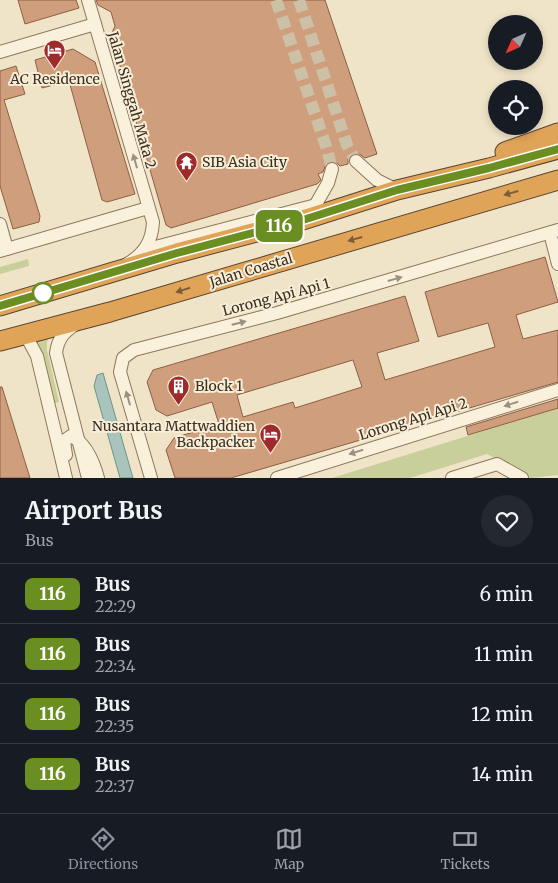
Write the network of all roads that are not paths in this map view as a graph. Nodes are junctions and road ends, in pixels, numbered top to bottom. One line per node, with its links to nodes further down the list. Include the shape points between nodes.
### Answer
1 (88, 0): 2 (street, Jalan Singgah Mata 2)
2 (95, 24): 3 (street); 11 (street, Jalan Singgah Mata 2, one-way to 2)
3 (0, 52)
4 (558, 133): 9 (highway)
5 (558, 149): 9 (highway)
6 (356, 161): 10 (street, via 377,180)
7 (332, 169): 12 (street, via 328,183)
8 (558, 180): 20 (highway, Jalan Coastal, one-way to 20)
9 (415, 185): 10 (highway)
10 (397, 190): 12 (highway)
11 (148, 208): 15 (street); 16 (street, Jalan Singgah Mata 2, via 153,236)
12 (311, 212): 16 (street); 18 (highway)
13 (0, 224): 15 (street)
14 (555, 234): 17 (street); 28 (street, Lorong Api Api 1, one-way to 14, via 120,372 123,358 134,350)
15 (3, 250)
16 (144, 250): 18 (street)
17 (558, 264)
18 (107, 275): 19 (highway)
19 (0, 306)
20 (81, 319): 21 (highway, Jalan Coastal); 24 (street, via 62,334 56,353)
21 (25, 334): 22 (highway, Jalan Coastal); 25 (street, via 37,356)
22 (0, 341)
23 (558, 390): 29 (street, Lorong Api Api 2, one-way to 29)
24 (78, 442): 25 (street, via 71,436 64,441); 26 (street); 27 (street, via 93,460)
25 (67, 478)
26 (88, 478)
27 (98, 478)
28 (151, 478)
29 (277, 478)
30 (452, 478): 31 (street, via 497,464)
31 (522, 478)

